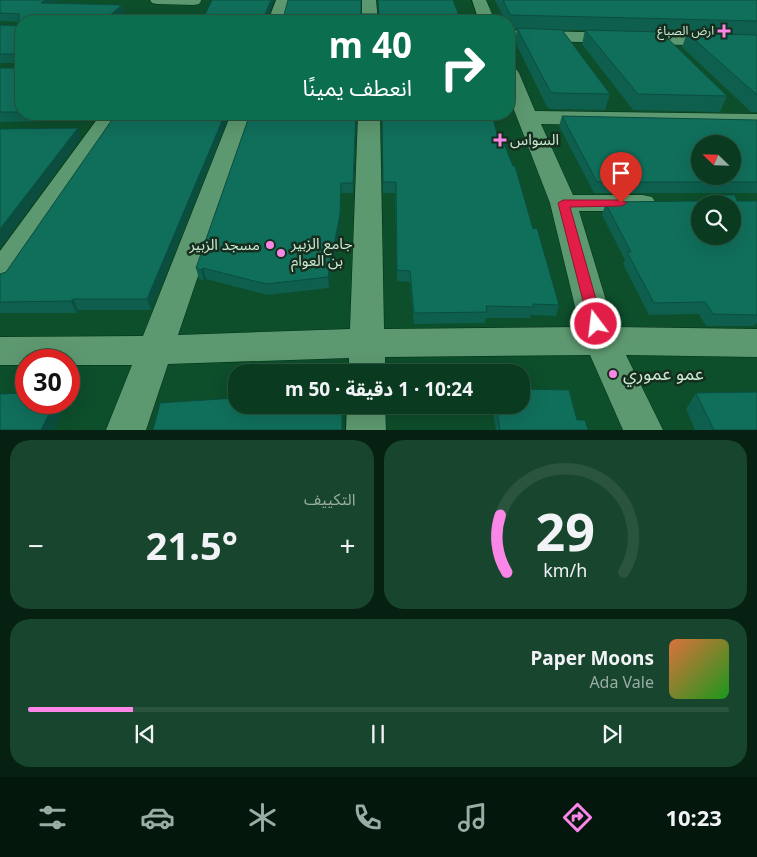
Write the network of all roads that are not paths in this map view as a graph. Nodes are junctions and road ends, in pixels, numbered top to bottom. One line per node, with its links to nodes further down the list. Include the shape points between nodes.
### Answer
1 (157, 0): 2 (street)
2 (195, 0): 6 (street)
3 (283, 0): 7 (street)
4 (369, 0): 8 (street)
5 (479, 0): 9 (street)
6 (184, 14)
7 (278, 15)
8 (370, 15)
9 (485, 15)
10 (515, 35): 11 (street)
11 (565, 37): 12 (street); 14 (street)
12 (661, 39): 13 (street); 15 (street)
13 (756, 43)
14 (577, 53)
15 (682, 60)
16 (515, 88): 18 (street)
17 (724, 101): 22 (street)
18 (527, 116): 22 (street, via 618,109); 24 (street)
19 (240, 120): 29 (street)
20 (369, 120): 31 (street)
21 (107, 121): 23 (street); 26 (street)
22 (751, 121)
23 (73, 129)
24 (563, 203): 25 (street); 27 (street)
25 (670, 203)
26 (0, 274)
27 (601, 341): 28 (street); 31 (street); 35 (street)
28 (757, 343)
29 (155, 350): 30 (street); 31 (street); 33 (street)
30 (0, 351)
31 (367, 358)
32 (366, 414): 34 (street)
33 (126, 430)
34 (366, 430)
35 (643, 430)

